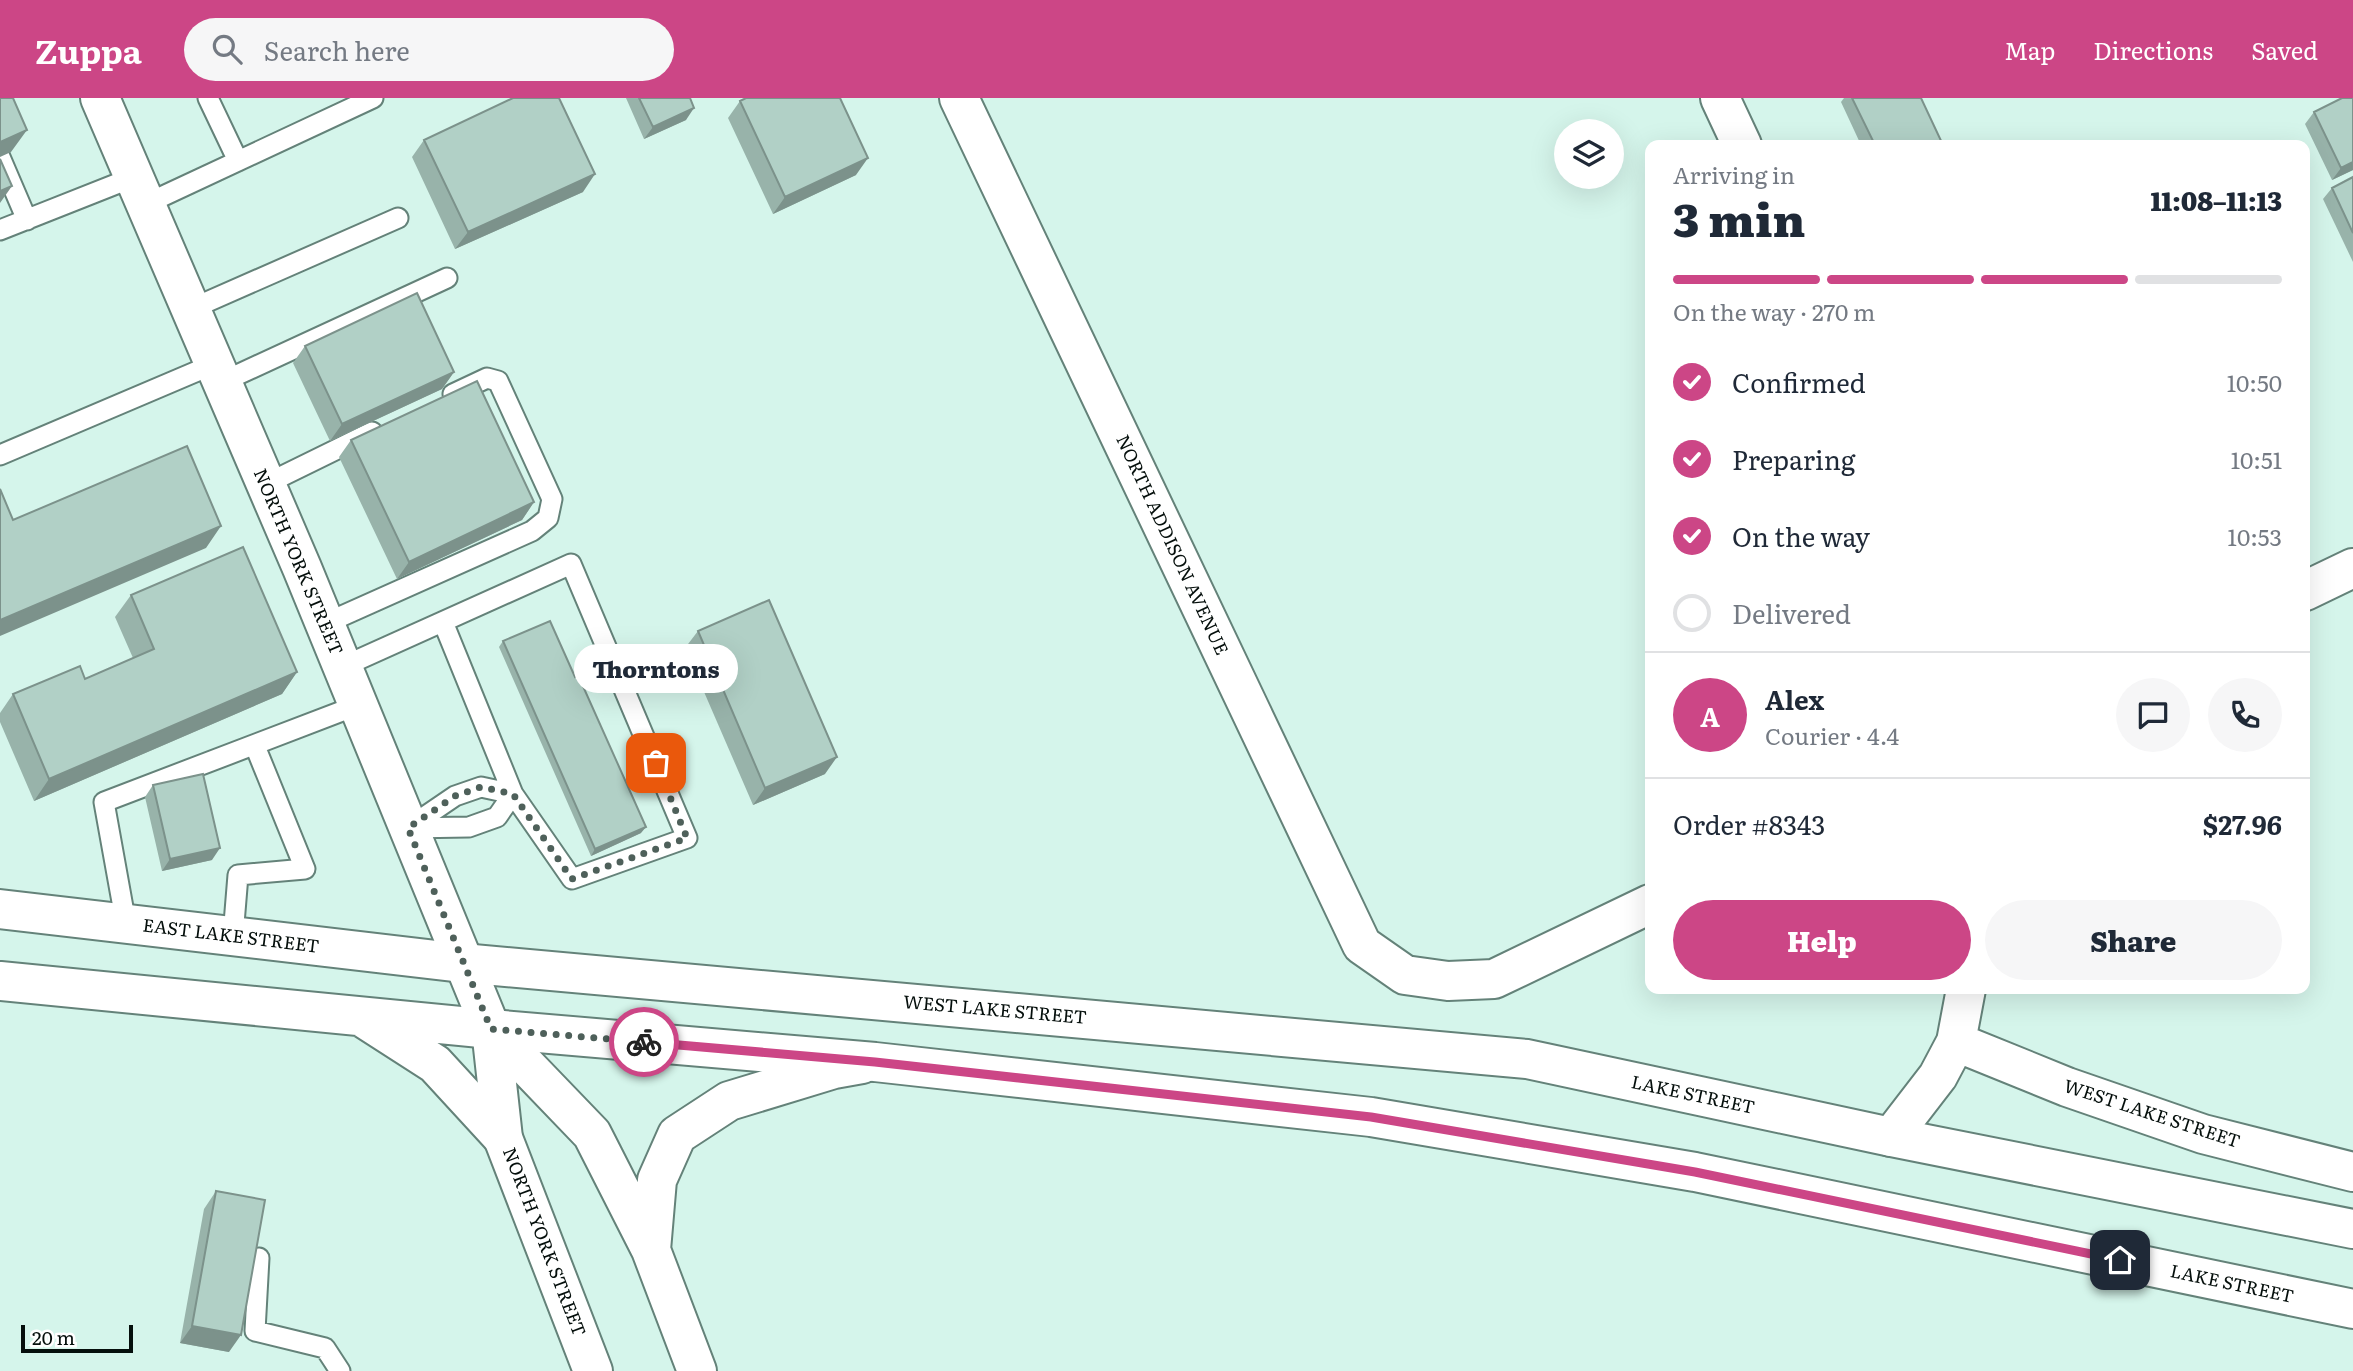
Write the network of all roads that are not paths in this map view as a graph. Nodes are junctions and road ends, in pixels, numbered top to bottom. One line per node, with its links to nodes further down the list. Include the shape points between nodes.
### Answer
1 (100, 98): 9 (main road, NORTH YORK STREET)
2 (208, 98): 8 (lane)
3 (373, 98): 8 (lane)
4 (959, 98): 29 (main road, NORTH ADDISON AVENUE, via 1362,945 1405,975 1448,981 1494,979)
5 (1720, 98): 6 (main road)
6 (1740, 140)
7 (0, 157): 11 (lane)
8 (238, 161): 9 (lane)
9 (140, 191): 11 (lane); 14 (main road, NORTH YORK STREET)
10 (398, 218): 14 (lane)
11 (27, 220): 12 (lane)
12 (0, 230)
13 (447, 278): 15 (lane)
14 (191, 309): 15 (main road, NORTH YORK STREET)
15 (218, 373): 18 (lane); 19 (main road, NORTH YORK STREET)
16 (439, 400): 23 (lane, via 486,378 498,381 552,499 548,518 532,531)
17 (391, 423): 19 (lane)
18 (0, 455)
19 (266, 484): 23 (main road, NORTH YORK STREET)
20 (2353, 568): 21 (main road)
21 (2310, 589)
22 (443, 622): 24 (lane); 27 (lane); 27 (lane, via 571,565 687,838 572,879)
23 (324, 624): 24 (main road, NORTH YORK STREET)
24 (342, 667): 25 (main road, NORTH YORK STREET)
25 (358, 705): 26 (lane); 28 (main road, NORTH YORK STREET)
26 (255, 746): 31 (lane, via 104,802); 32 (lane, via 304,869 238,875)
27 (513, 794): 28 (lane, via 481,787 455,796); 28 (lane, via 497,817 469,827)
28 (408, 828): 33 (main road, NORTH YORK STREET)
29 (1645, 906)
30 (0, 909): 31 (main road, EAST LAKE STREET)
31 (126, 924): 32 (main road, EAST LAKE STREET)
32 (233, 936): 33 (main road, EAST LAKE STREET)
33 (462, 963): 37 (main road, NORTH YORK STREET); 39 (main road, WEST LAKE STREET)
34 (0, 981): 36 (main road, LAKE STREET)
35 (1965, 994): 38 (main road)
36 (361, 1016): 37 (main road, LAKE STREET); 42 (main road, via 435,1064)
37 (491, 1029): 40 (main road, LAKE STREET); 42 (main road, NORTH YORK STREET); 45 (main road, NORTH YORK STREET, via 592,1134)
38 (1956, 1042): 41 (main road, via 1938,1076); 43 (main road, WEST LAKE STREET, via 2203,1134)
39 (1527, 1059): 41 (main road, LAKE STREET)
40 (875, 1062): 45 (main road, via 834,1069 729,1101 677,1135 657,1180); 47 (main road, LAKE STREET, via 1371,1117 1695,1172)
41 (1891, 1137): 44 (main road, LAKE STREET)
42 (503, 1138): 49 (main road, NORTH YORK STREET)
43 (2353, 1172)
44 (2353, 1229)
45 (651, 1250): 50 (main road, NORTH YORK STREET)
46 (259, 1258): 48 (lane, via 255,1331 325,1348)
47 (2353, 1309)
48 (340, 1371)
49 (593, 1371)
50 (697, 1371)

